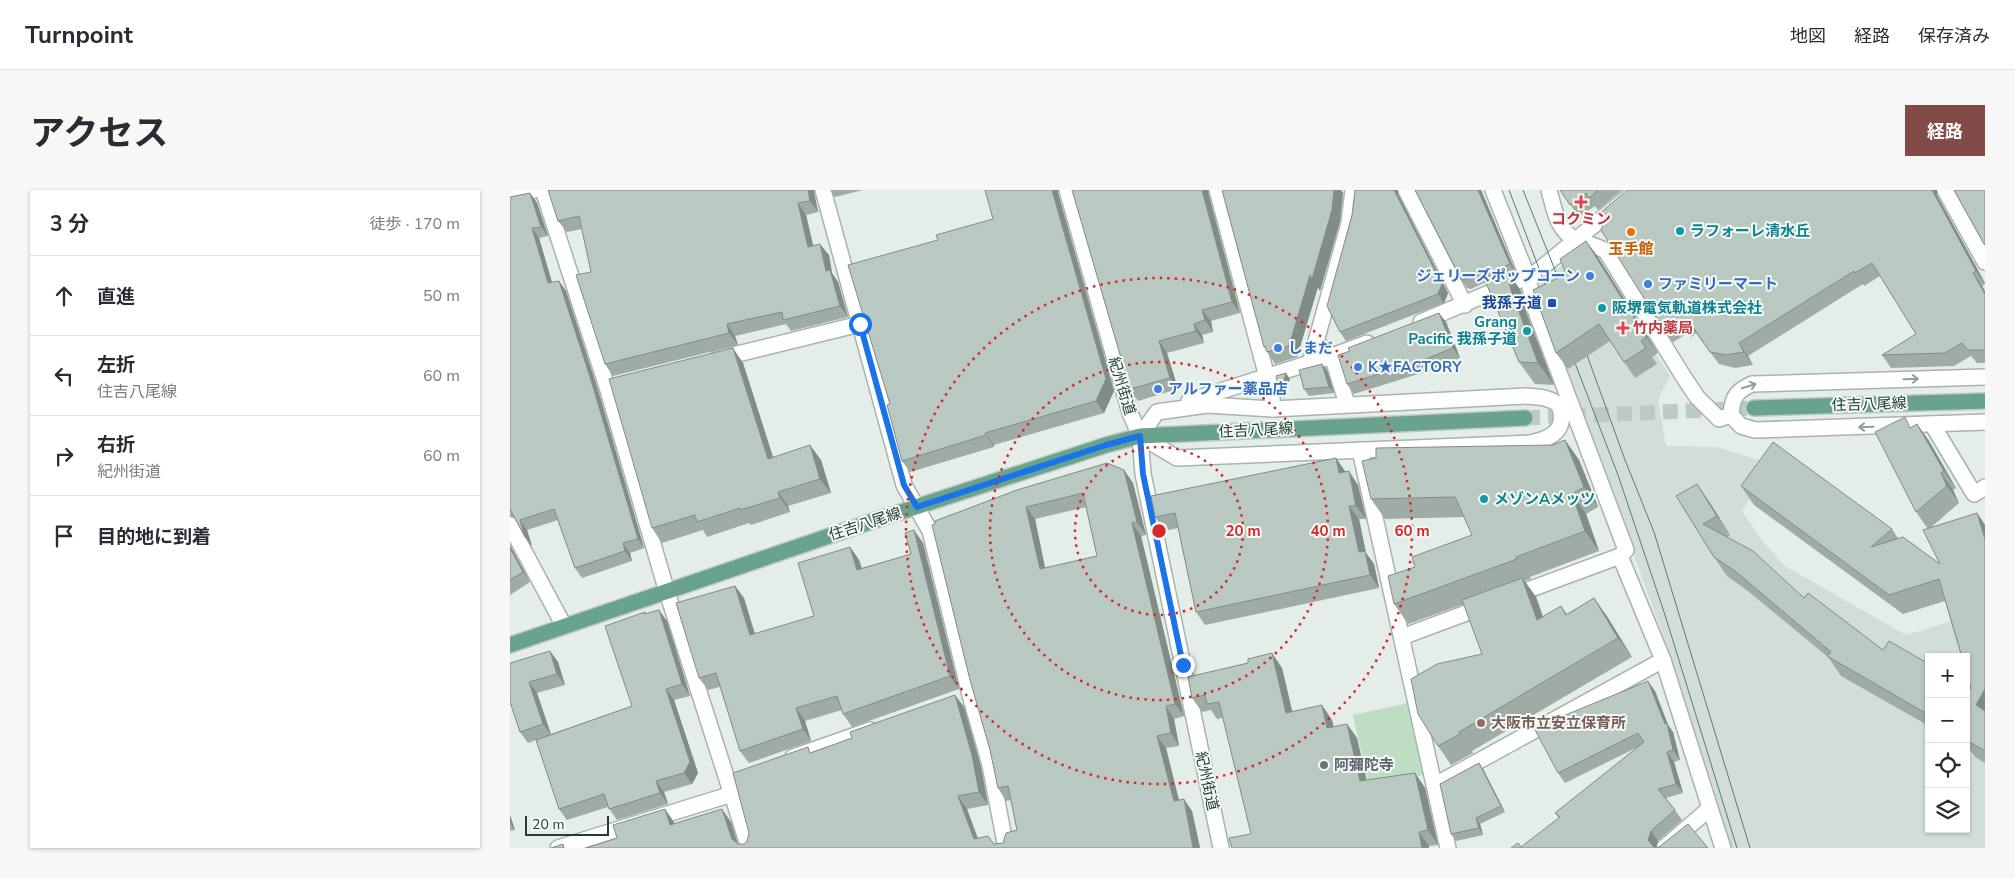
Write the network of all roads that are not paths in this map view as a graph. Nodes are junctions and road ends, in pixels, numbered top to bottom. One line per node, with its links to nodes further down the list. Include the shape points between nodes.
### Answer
1 (534, 190): 12 (street)
2 (543, 190): 26 (street)
3 (823, 190): 17 (street)
4 (1067, 190): 36 (street, 紀州街道, via 1130,413)
5 (1217, 190): 23 (street)
6 (1353, 190): 22 (street, via 1350,223)
7 (1406, 190): 16 (street)
8 (1493, 190): 15 (street)
9 (1549, 190): 13 (street, via 1563,231)
10 (1637, 190): 13 (street)
11 (1945, 190): 14 (street)
12 (510, 197)
13 (1576, 240): 15 (street); 32 (street, via 1595,244 1606,252 1697,397 1719,419)
14 (1985, 262)
15 (1528, 278): 16 (street); 41 (street, via 1535,309 1626,550)
16 (1465, 305): 18 (street)
17 (860, 324): 21 (street); 39 (street, via 904,485)
18 (1403, 329)
19 (1377, 339): 20 (street)
20 (1332, 356): 22 (street); 28 (street)
21 (700, 363)
22 (1310, 363): 23 (street)
23 (1268, 376): 30 (street); 31 (street)
24 (1985, 377): 32 (street, one-way to 24, via 1732,399 1752,384)
25 (625, 382): 26 (street)
26 (607, 386): 42 (street)
27 (1985, 401): 29 (main road, 住吉八尾線)
28 (1347, 404): 30 (street); 37 (street, via 1541,397 1560,404 1562,412 1557,434 1545,440)
29 (1754, 408)
30 (1273, 409): 31 (street, via 1207,405)
31 (1157, 412): 36 (street)
32 (1730, 415): 35 (street, one-way to 32, via 1755,430 1740,426)
33 (1525, 418): 36 (main road, 住吉八尾線)
34 (1985, 422): 35 (street)
35 (1932, 424): 38 (street, via 1974,494)
36 (1140, 436): 37 (street, via 1177,458); 39 (main road, 住吉八尾線); 58 (street, 紀州街道, via 1143,474)
37 (1360, 450): 44 (street)
38 (1985, 487)
39 (917, 507): 42 (main road, 住吉八尾線); 47 (street, via 930,531)
40 (510, 525): 43 (street)
41 (1620, 556): 44 (street); 46 (street)
42 (667, 592): 43 (main road, 住吉八尾線); 53 (street)
43 (564, 626): 45 (main road, 住吉八尾線)
44 (1402, 637): 52 (street)
45 (510, 645)
46 (1663, 660): 52 (street); 54 (street)
47 (970, 695): 48 (street); 57 (street, via 990,765)
48 (952, 701)
49 (886, 724): 50 (street)
50 (783, 761)
51 (746, 774): 53 (street)
52 (1434, 785): 59 (street)
53 (730, 787): 55 (street); 56 (street)
54 (1710, 808): 60 (street); 61 (street)
55 (558, 848)
56 (749, 848)
57 (1006, 848)
58 (1221, 848)
59 (1448, 848)
60 (1664, 848)
61 (1723, 848)

